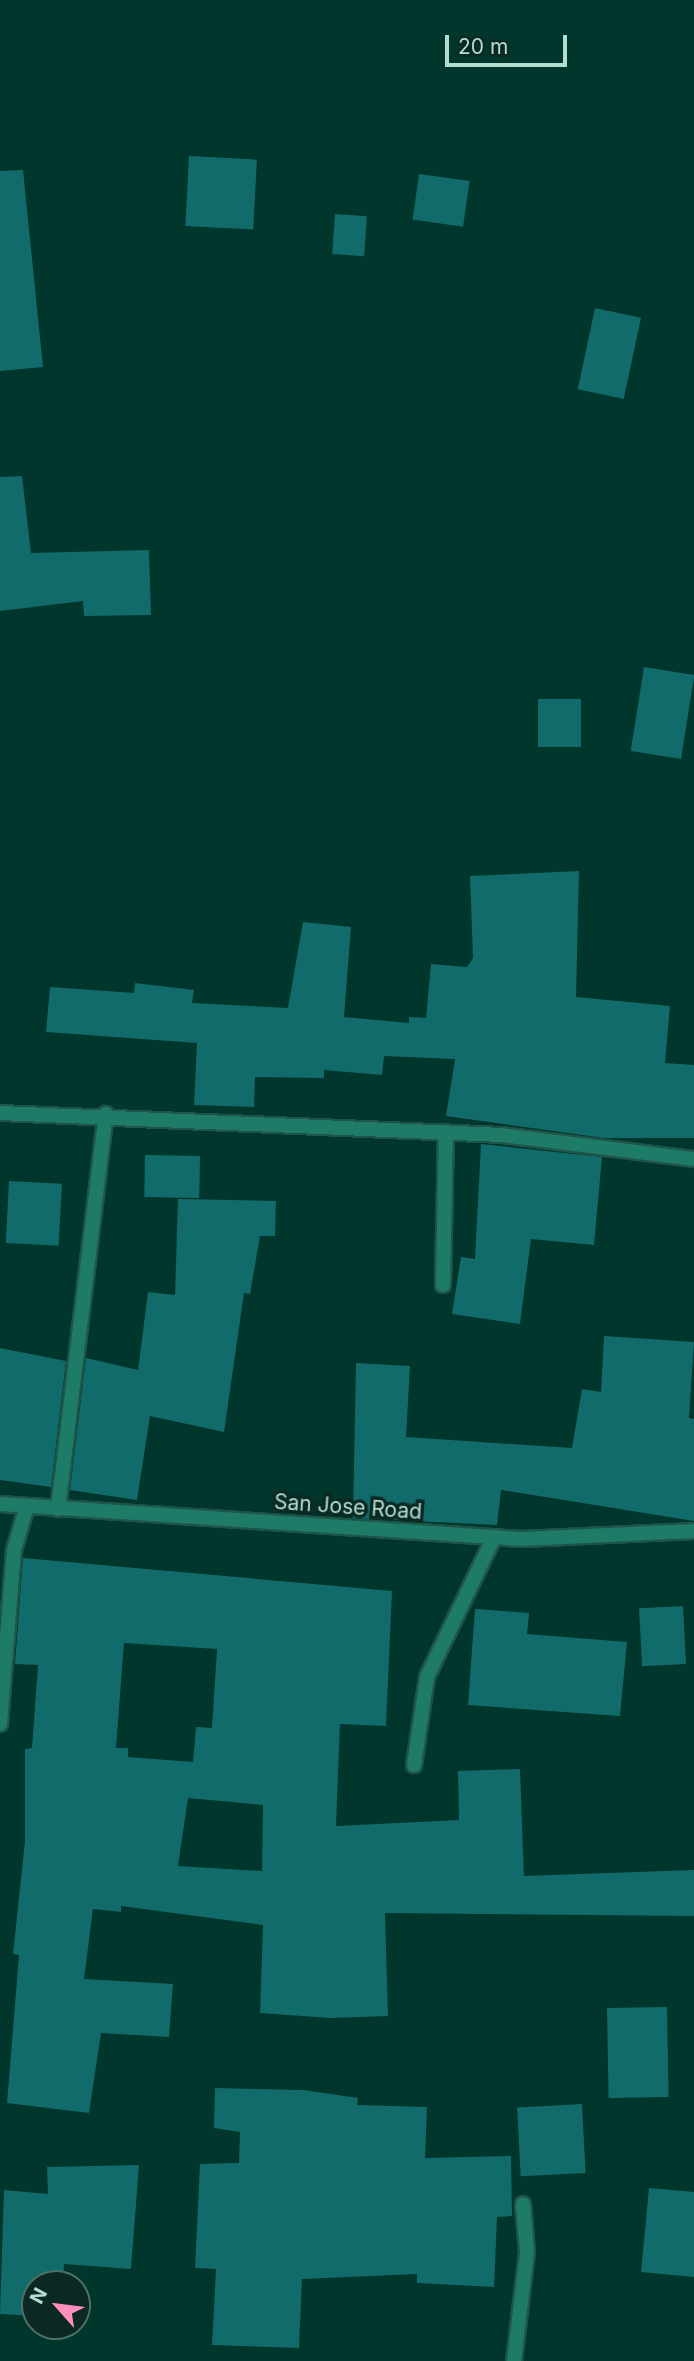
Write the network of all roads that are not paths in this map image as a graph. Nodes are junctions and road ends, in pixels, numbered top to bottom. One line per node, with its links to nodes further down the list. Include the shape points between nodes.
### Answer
1 (0, 1113): 2 (street)
2 (106, 1114): 3 (street); 8 (street)
3 (446, 1132): 4 (street); 5 (street)
4 (694, 1159)
5 (443, 1285)
6 (0, 1504): 7 (street, San Jose Road)
7 (27, 1506): 8 (street, San Jose Road); 11 (street, via 14,1550)
8 (58, 1509): 10 (street, San Jose Road)
9 (694, 1531): 10 (street, San Jose Road)
10 (494, 1537): 12 (street, via 426,1677)
11 (0, 1724)
12 (414, 1765)
13 (523, 2204): 14 (street, via 527,2252)
14 (514, 2361)

